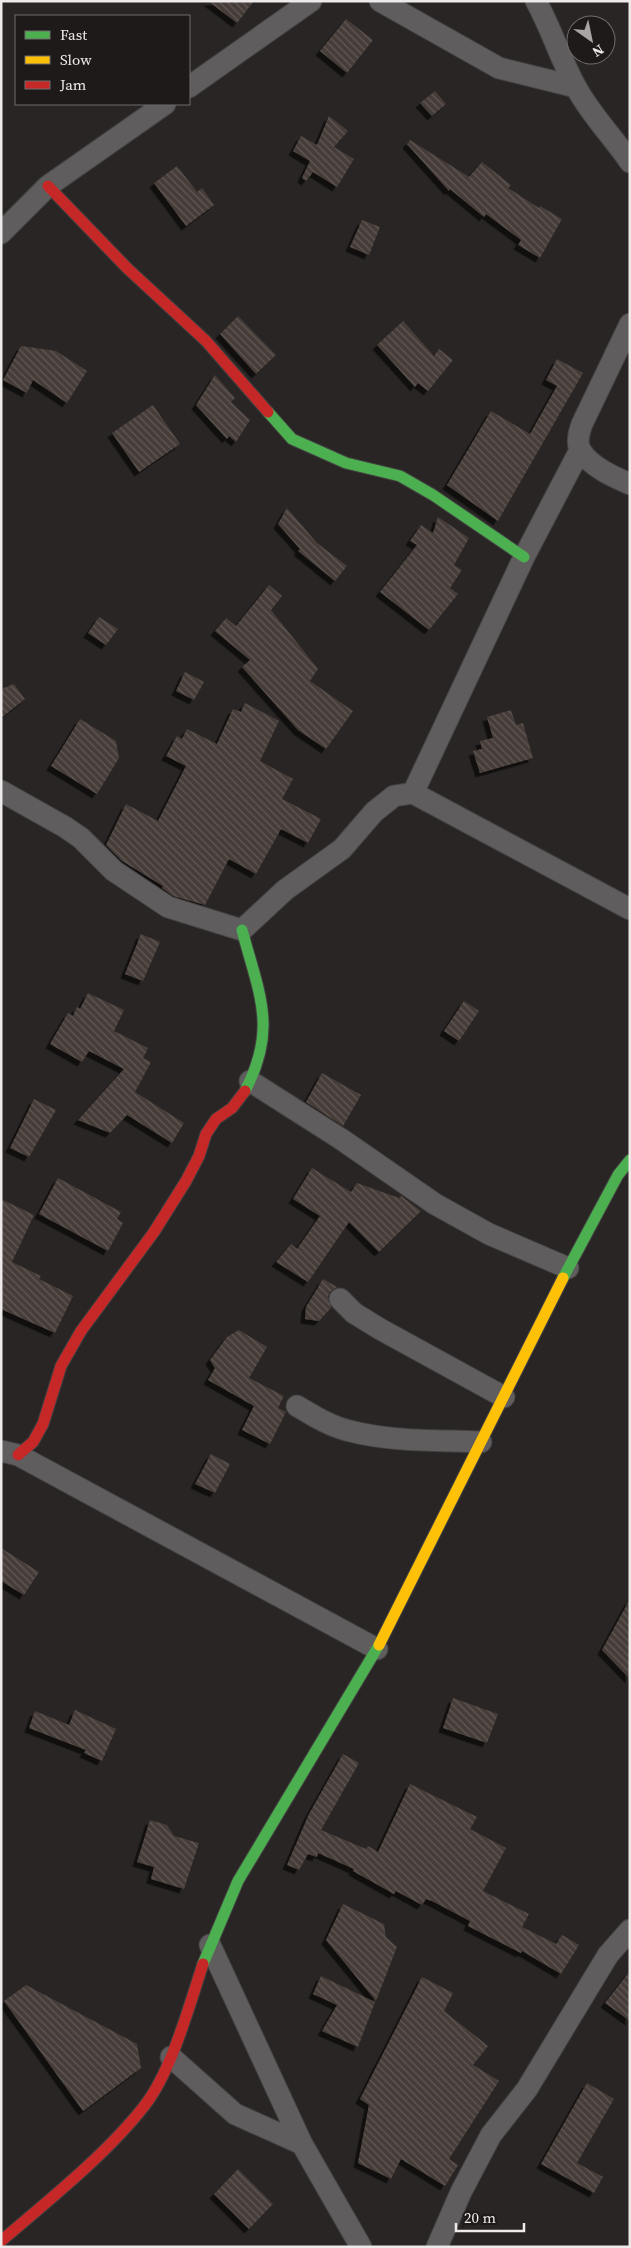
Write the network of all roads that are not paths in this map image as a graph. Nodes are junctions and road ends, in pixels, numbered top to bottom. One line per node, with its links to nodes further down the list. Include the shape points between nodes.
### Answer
1 (311, 1): 4 (street)
2 (380, 1): 5 (street, via 499,68)
3 (536, 1): 5 (street)
4 (190, 86)
5 (576, 87): 7 (street, via 595,118)
6 (164, 105): 8 (street)
7 (630, 162)
8 (48, 186): 9 (street); 13 (street, via 127,268 206,341 292,439 346,463 400,476)
9 (1, 233)
10 (630, 324): 11 (street, via 582,424 578,437)
11 (580, 450): 12 (street, via 609,474); 13 (street)
12 (630, 484)
13 (524, 557): 15 (street)
14 (1, 791): 17 (street, via 81,838 114,871 168,907)
15 (414, 793): 16 (street); 17 (street, via 394,796 387,801 342,849 285,890)
16 (630, 909)
17 (242, 930): 18 (street, via 264,1012 264,1041)
18 (250, 1081): 20 (street, via 435,1204 489,1234); 25 (street, via 232,1108 211,1127 186,1181 154,1232 81,1331 61,1366 44,1424 33,1442)
19 (630, 1160): 20 (street, via 618,1175)
20 (568, 1268): 22 (street)
21 (340, 1299): 22 (street, via 354,1313 380,1329)
22 (504, 1397): 24 (street)
23 (297, 1406): 24 (street, via 319,1420 348,1431 400,1439)
24 (481, 1442): 26 (street)
25 (10, 1453): 26 (street)
26 (377, 1649): 28 (street, via 238,1881)
27 (630, 1930): 33 (street, via 608,1955 527,2088 491,2135)
28 (210, 1945): 29 (street); 30 (street)
29 (170, 2057): 30 (street, via 235,2114); 31 (street, via 146,2104 48,2201)
30 (302, 2144): 32 (street)
31 (1, 2241)
32 (361, 2247)
33 (437, 2247)

